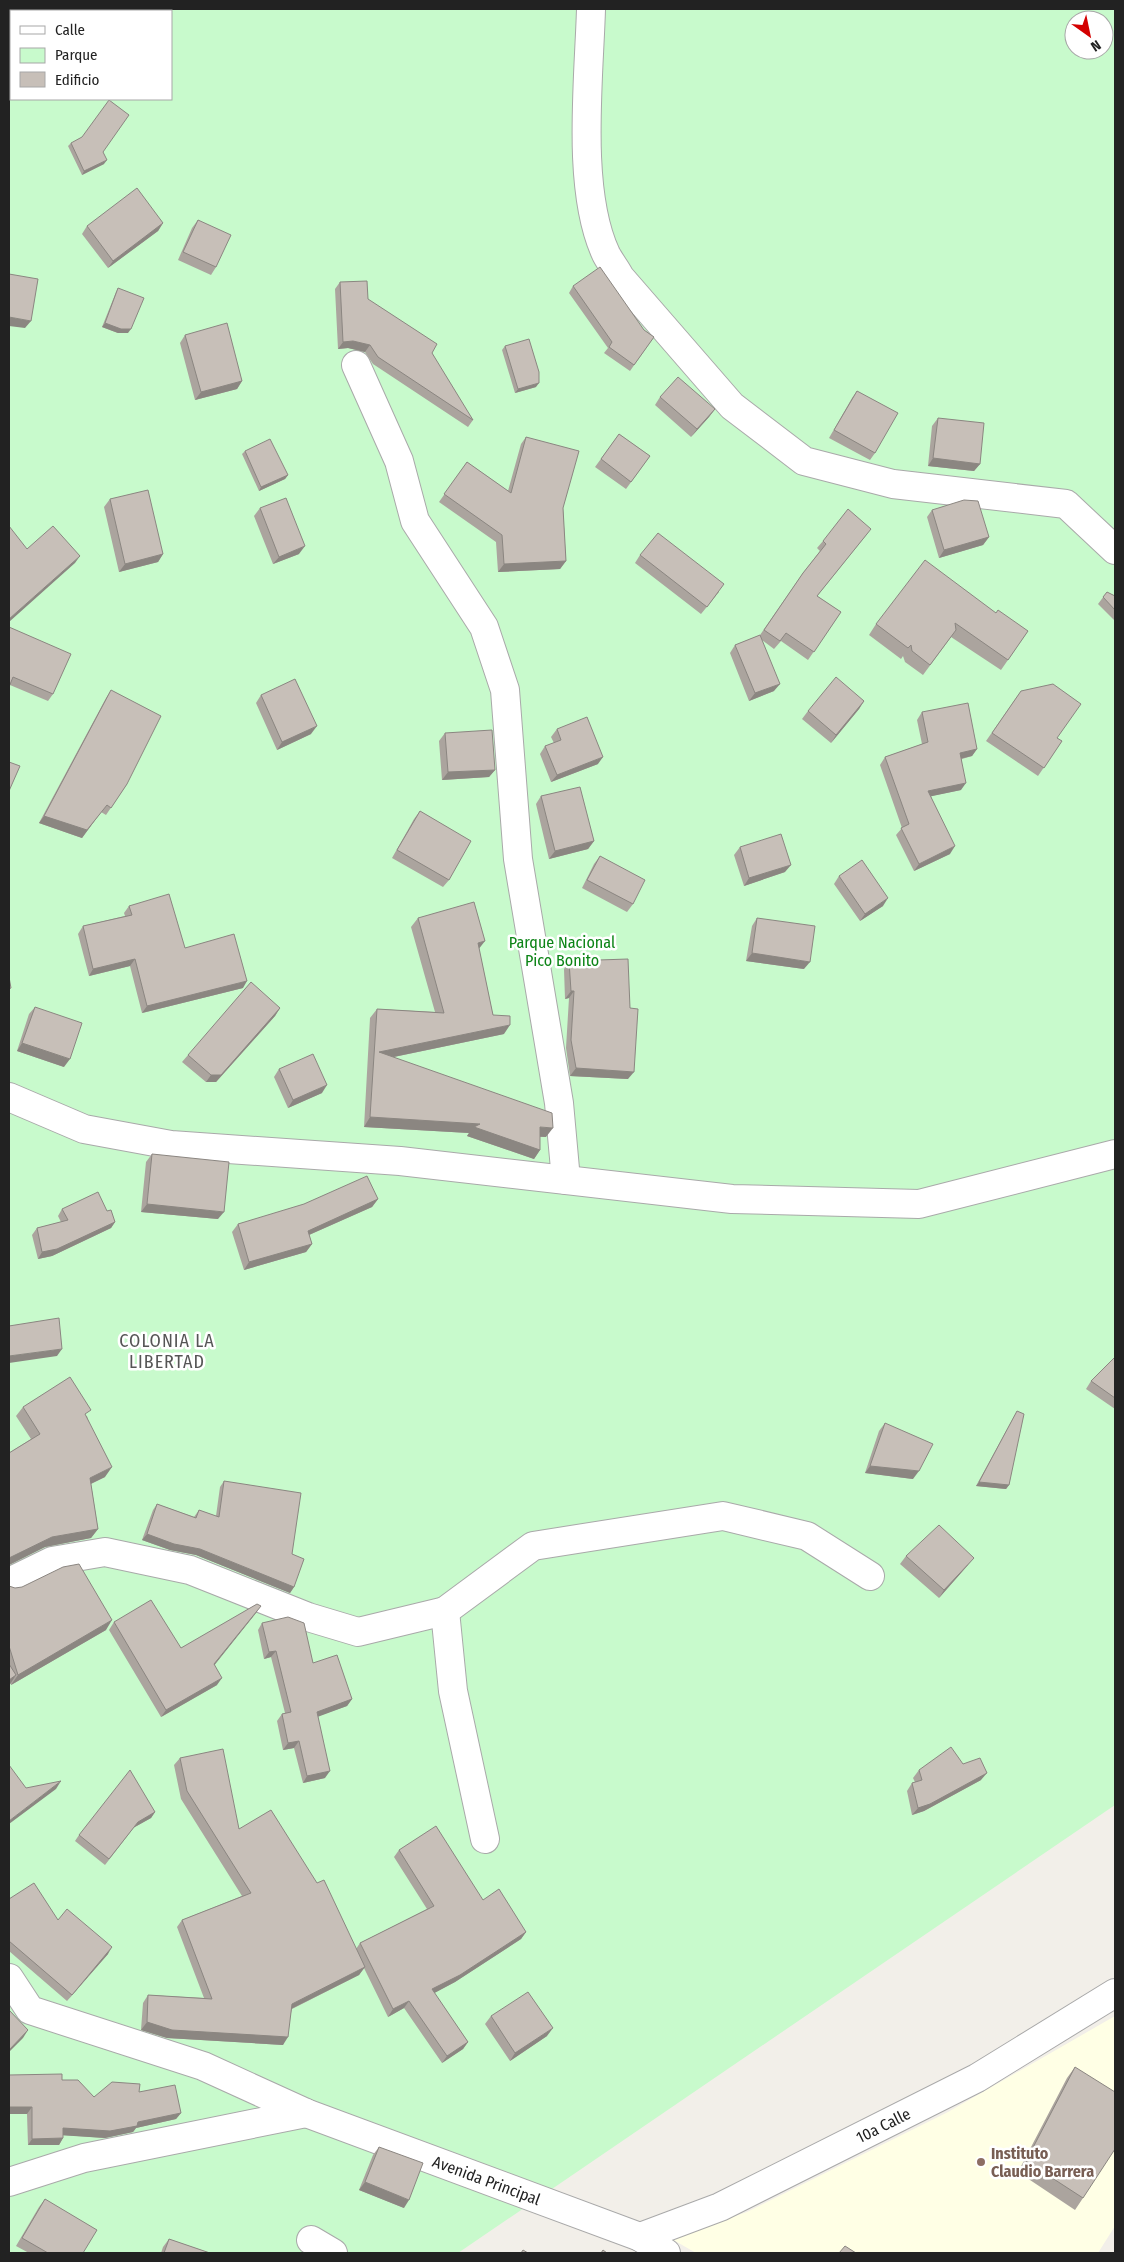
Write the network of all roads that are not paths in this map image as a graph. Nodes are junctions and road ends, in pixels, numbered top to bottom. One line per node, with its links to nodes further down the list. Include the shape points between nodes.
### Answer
1 (591, 9): 3 (street, via 588,170 598,232 620,277 732,406 804,461 893,484 1066,504)
2 (356, 365): 6 (street, via 399,461 416,521 484,627 505,690 518,859 558,1103)
3 (1115, 550)
4 (9, 1097): 6 (street, via 84,1129 171,1145 400,1161)
5 (1115, 1154): 6 (street, via 919,1204 732,1199)
6 (566, 1180)
7 (870, 1576): 9 (street, via 807,1536 723,1516 533,1546)
8 (9, 1582): 9 (street, via 52,1561 106,1552 190,1570 308,1617 358,1632)
9 (445, 1610): 10 (street, via 454,1691)
10 (485, 1839)
11 (9, 1978): 13 (street, Avenida Principal, via 30,2010 203,2066)
12 (1115, 1993): 15 (street, 10a Calle, via 977,2078 720,2207)
13 (306, 2113): 14 (street, via 84,2158); 15 (street, Avenida Principal)
14 (9, 2182)
15 (640, 2237): 16 (street, Avenida Principal)
16 (666, 2253)

